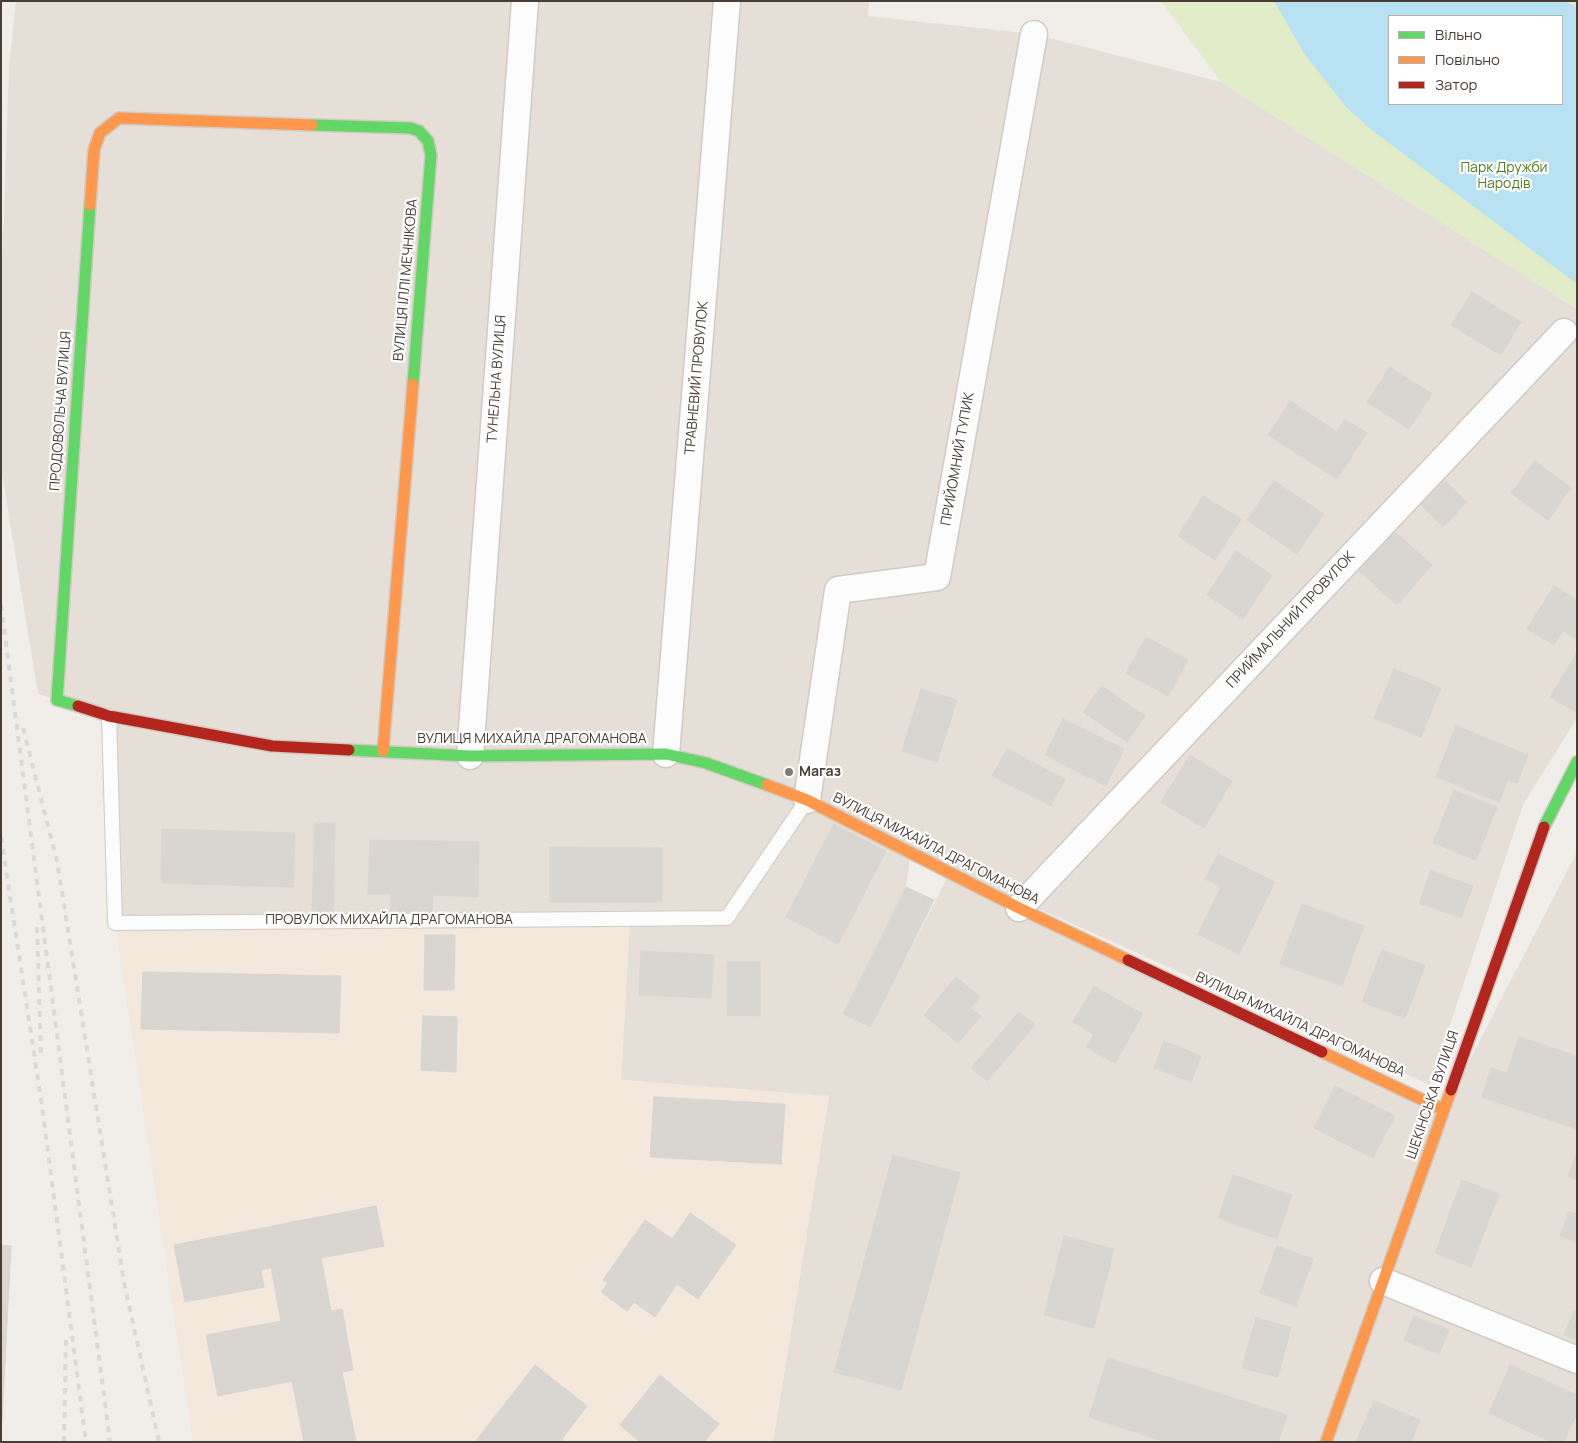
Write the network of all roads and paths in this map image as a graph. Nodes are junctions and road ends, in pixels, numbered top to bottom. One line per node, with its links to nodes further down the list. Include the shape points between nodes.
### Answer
1 (525, 1): 10 (street, ТУНЕЛЬНА ВУЛИЦЯ)
2 (727, 1): 9 (street, ТРАВНЕВИЙ ПРОВУЛОК)
3 (1034, 34): 12 (street, ПРИЙОМНИЙ ТУПИК, via 937,577 838,590)
4 (105, 128): 6 (street, ПРОДОВОЛЬЧА ВУЛИЦЯ, via 94,150); 8 (street, ВУЛИЦЯ ІЛЛІ МЕЧНІКОВА, via 120,118 128,117 410,128 419,131 428,141 431,155)
5 (1564, 332): 13 (street, ПРИЙМАЛЬНИЙ ПРОВУЛОК)
6 (57, 700): 7 (street, ВУЛИЦЯ МИХАЙЛА ДРАГОМАНОВА)
7 (109, 716): 8 (street, ВУЛИЦЯ МИХАЙЛА ДРАГОМАНОВА, via 272,746); 12 (lane, ПРОВУЛОК МИХАЙЛА ДРАГОМАНОВА, via 115,923 727,918)
8 (383, 751): 10 (street, ВУЛИЦЯ МИХАЙЛА ДРАГОМАНОВА)
9 (666, 754): 10 (street, ВУЛИЦЯ МИХАЙЛА ДРАГОМАНОВА); 12 (street, ВУЛИЦЯ МИХАЙЛА ДРАГОМАНОВА, via 706,763)
10 (470, 756)
11 (1577, 762): 14 (street, ШЕКІНСЬКА ВУЛИЦЯ, via 1547,819)
12 (807, 800): 13 (street, ВУЛИЦЯ МИХАЙЛА ДРАГОМАНОВА)
13 (1019, 908): 14 (street, ВУЛИЦЯ МИХАЙЛА ДРАГОМАНОВА)
14 (1444, 1110): 15 (street, ШЕКІНСЬКА ВУЛИЦЯ)
15 (1383, 1281): 16 (street); 17 (street, ШЕКІНСЬКА ВУЛИЦЯ)
16 (1577, 1360)
17 (1326, 1442)

